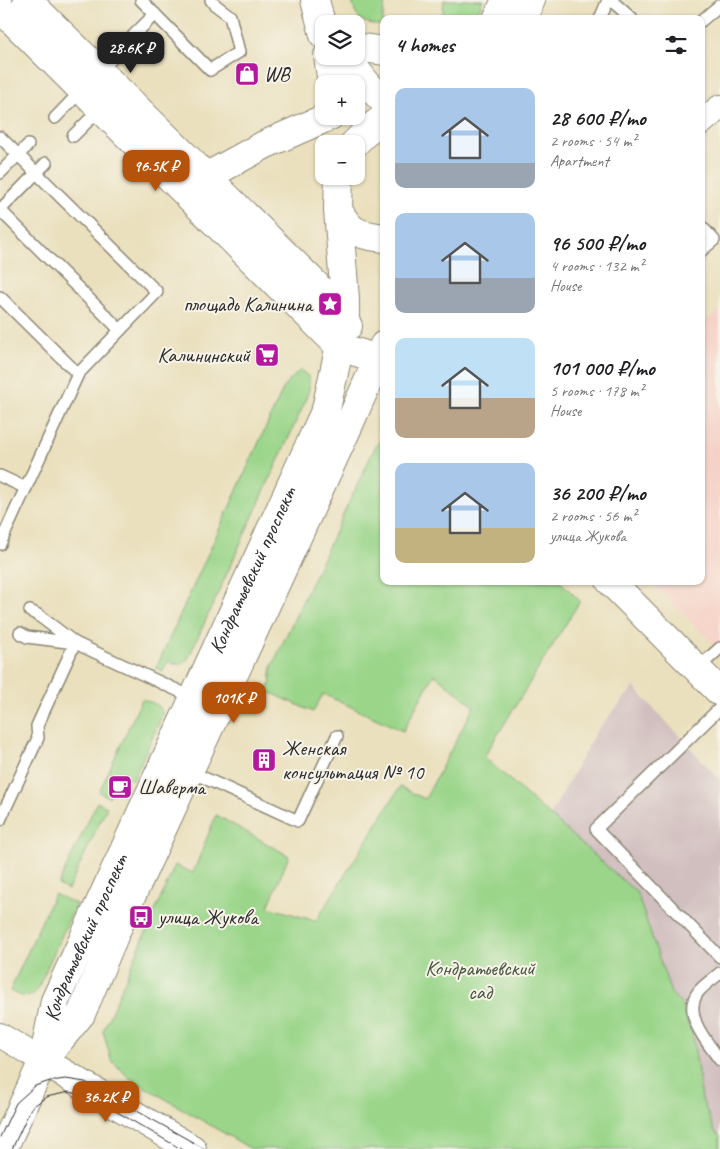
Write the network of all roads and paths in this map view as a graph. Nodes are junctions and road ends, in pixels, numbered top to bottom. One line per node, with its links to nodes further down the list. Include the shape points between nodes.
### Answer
1 (27, 0): 20 (main road)
2 (141, 0): 9 (lane)
3 (211, 0): 9 (lane, via 230,16 239,52 210,70)
4 (506, 0): 10 (main road)
5 (531, 0): 11 (main road)
6 (610, 0): 12 (lane); 13 (lane)
7 (720, 5): 14 (lane)
8 (0, 8): 20 (main road)
9 (155, 14): 15 (lane)
10 (500, 15)
11 (524, 15)
12 (602, 15)
13 (627, 15)
14 (705, 18)
15 (133, 36)
16 (124, 46): 20 (lane)
17 (365, 49): 18 (main road)
18 (380, 51)
19 (352, 65): 21 (main road)
20 (94, 90): 24 (lane); 28 (lane); 35 (main road); 43 (main road)
21 (380, 97)
22 (380, 112): 23 (main road)
23 (365, 113)
24 (55, 118)
25 (380, 121): 27 (main road)
26 (315, 123): 35 (main road, via 264,145)
27 (363, 135)
28 (73, 136)
29 (0, 137): 31 (lane)
30 (28, 145): 31 (lane)
31 (18, 155): 33 (lane); 34 (lane)
32 (46, 163): 33 (lane)
33 (36, 173): 37 (lane); 42 (lane, via 157,292)
34 (0, 174)
35 (206, 177): 43 (main road, via 316,285)
36 (340, 187): 39 (main road, via 348,226 361,235); 43 (main road, via 345,299)
37 (0, 210): 42 (lane)
38 (705, 230): 40 (lane, via 714,240)
39 (380, 237)
40 (705, 248)
41 (0, 297): 46 (lane)
42 (120, 330): 46 (lane)
43 (342, 335): 44 (main road); 57 (main road, Кондратьевский проспект, via 326,409)
44 (380, 355)
45 (380, 360): 57 (main road, Кондратьевский проспект)
46 (78, 374): 48 (lane)
47 (0, 476): 48 (lane)
48 (26, 488): 49 (lane)
49 (0, 544)
50 (614, 585): 55 (main road)
51 (30, 611): 53 (lane)
52 (20, 633): 53 (lane, via 27,637)
53 (75, 643): 57 (lane); 61 (lane, via 37,726 38,738)
54 (720, 648): 55 (lane)
55 (697, 669): 56 (main road)
56 (720, 692)
57 (206, 703): 60 (main road, Кондратьевский проспект)
58 (720, 708): 62 (lane, via 596,829)
59 (337, 736): 60 (lane, via 298,821)
60 (177, 765): 66 (main road, Кондратьевский проспект, via 55,1001)
61 (0, 820)
62 (720, 957)
63 (720, 973): 65 (lane, via 700,991 692,1008 693,1019)
64 (0, 1035): 66 (street)
65 (720, 1060)
66 (43, 1061): 67 (main road, Кондратьевский проспект); 68 (main road)
67 (3, 1149)
68 (192, 1149)

